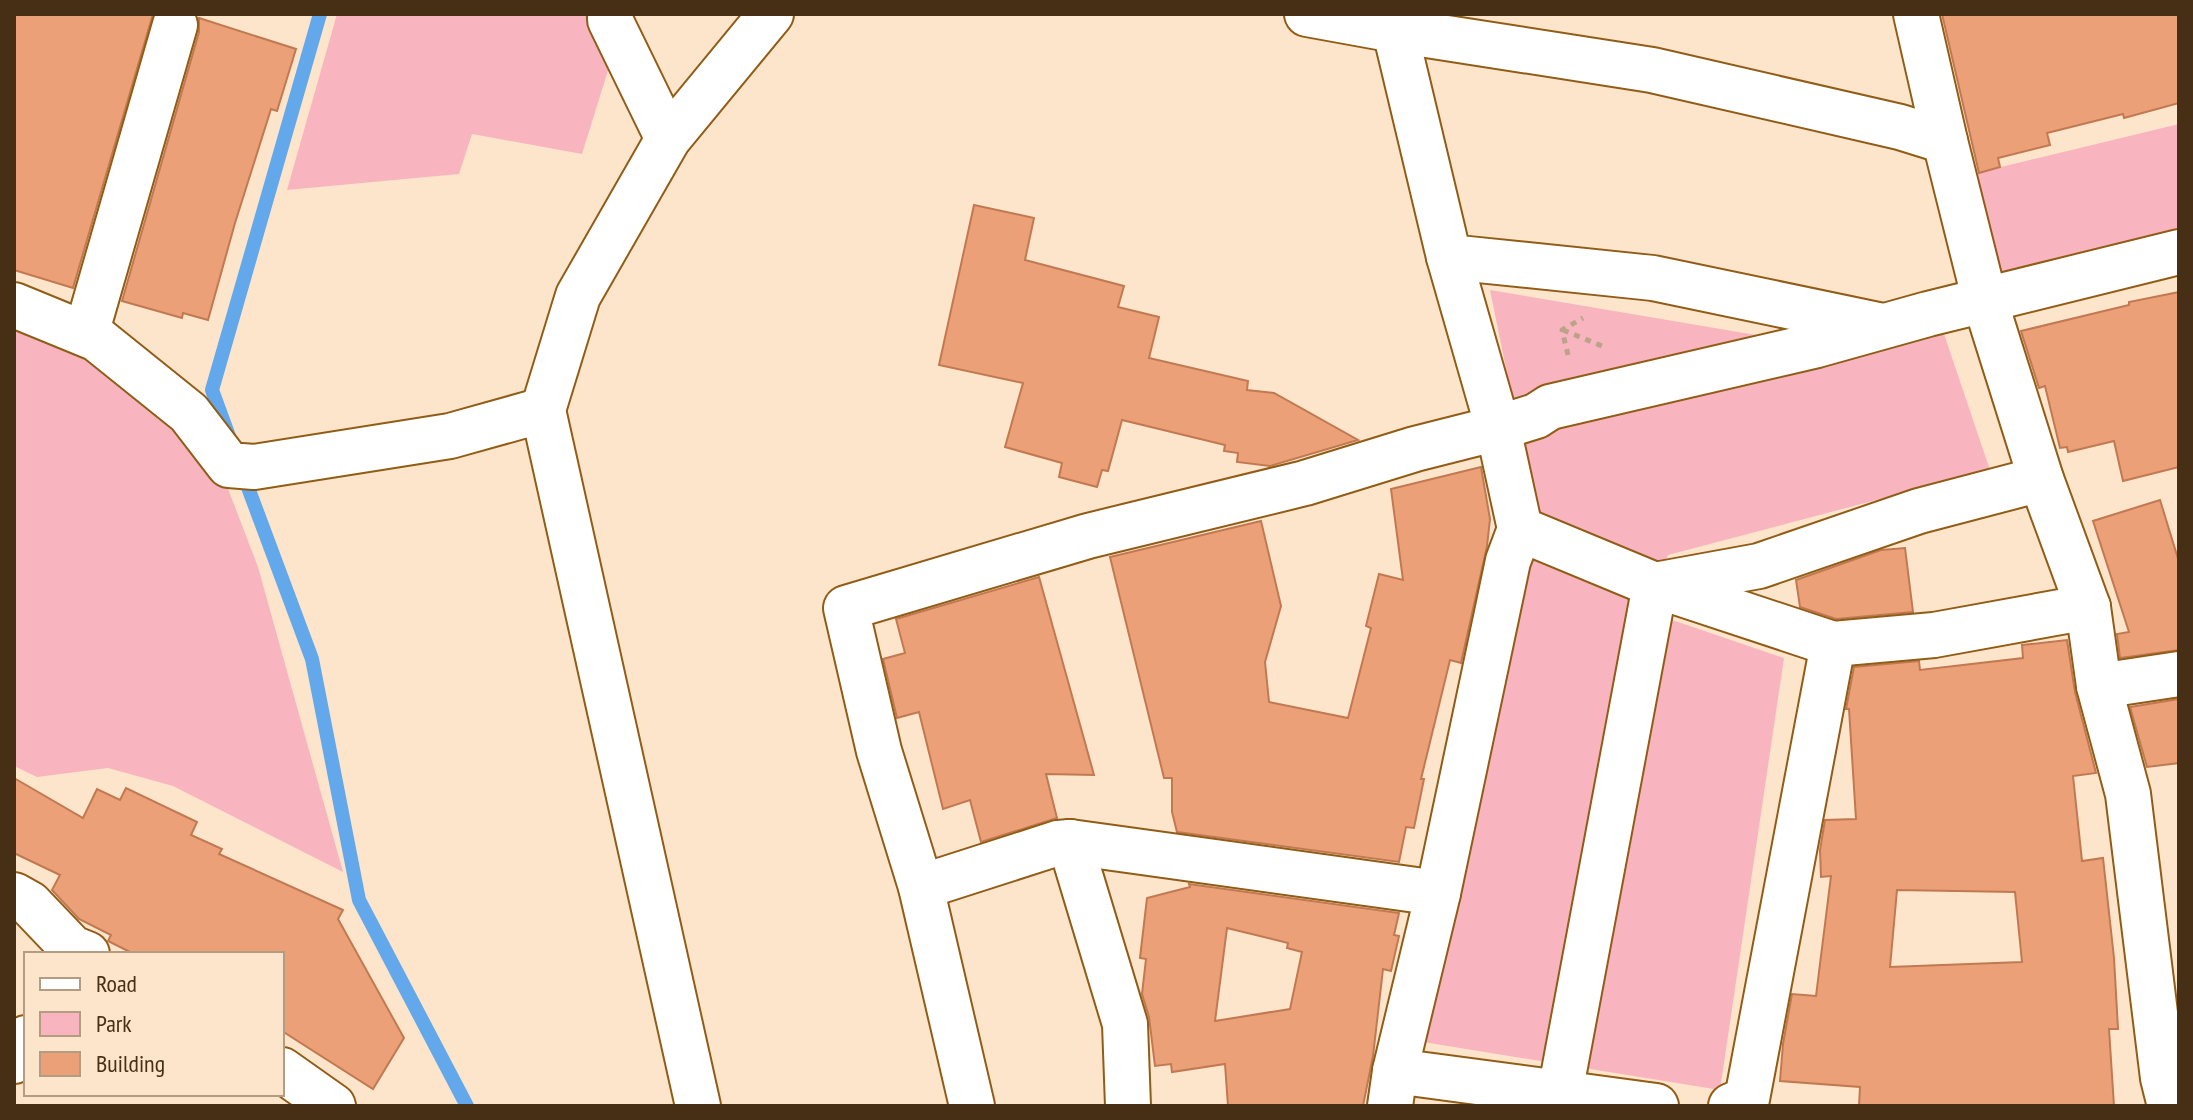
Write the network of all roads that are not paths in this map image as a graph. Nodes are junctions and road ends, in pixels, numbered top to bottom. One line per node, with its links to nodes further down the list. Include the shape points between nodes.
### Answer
1 (610, 14): 7 (street)
2 (771, 14): 7 (street)
3 (1307, 14): 5 (street)
4 (1916, 14): 8 (street)
5 (1393, 22): 8 (street, via 1652,70); 10 (street)
6 (175, 25): 14 (street)
7 (668, 139): 15 (street, via 578,296)
8 (1945, 141): 11 (street)
9 (2179, 252): 11 (street)
10 (1449, 257): 13 (street, via 1653,278); 16 (street)
11 (1985, 301): 13 (street); 17 (street)
12 (14, 305): 14 (street)
13 (1884, 326): 16 (street, via 1550,407)
14 (86, 334): 15 (street, via 189,413 229,465 254,467 450,436)
15 (543, 410): 35 (street)
16 (1498, 428): 18 (street); 25 (street, via 1305,483 1088,536 846,608 879,751)
17 (2041, 479): 19 (street, via 1919,511 1759,566); 20 (street)
18 (1520, 529): 19 (street); 26 (street, via 1508,561)
19 (1655, 585): 21 (street); 33 (street)
20 (2088, 607): 21 (street, via 1934,635); 23 (street)
21 (1833, 644): 39 (street, via 1747,1099)
22 (2179, 674): 23 (street)
23 (2099, 686): 40 (street, via 2128,794)
24 (1070, 842): 25 (street); 26 (street); 37 (street, via 1125,1024)
25 (921, 887): 36 (street)
26 (1438, 893): 32 (street)
27 (14, 895): 28 (street, via 30,904)
28 (76, 952)
29 (24, 1042): 30 (street)
30 (14, 1061)
31 (284, 1071): 34 (street)
32 (1392, 1089): 33 (street)
33 (1560, 1093): 38 (street)
34 (333, 1106)
35 (698, 1106)
36 (972, 1106)
37 (1128, 1106)
38 (1656, 1106)
39 (1731, 1106)
40 (2170, 1106)

